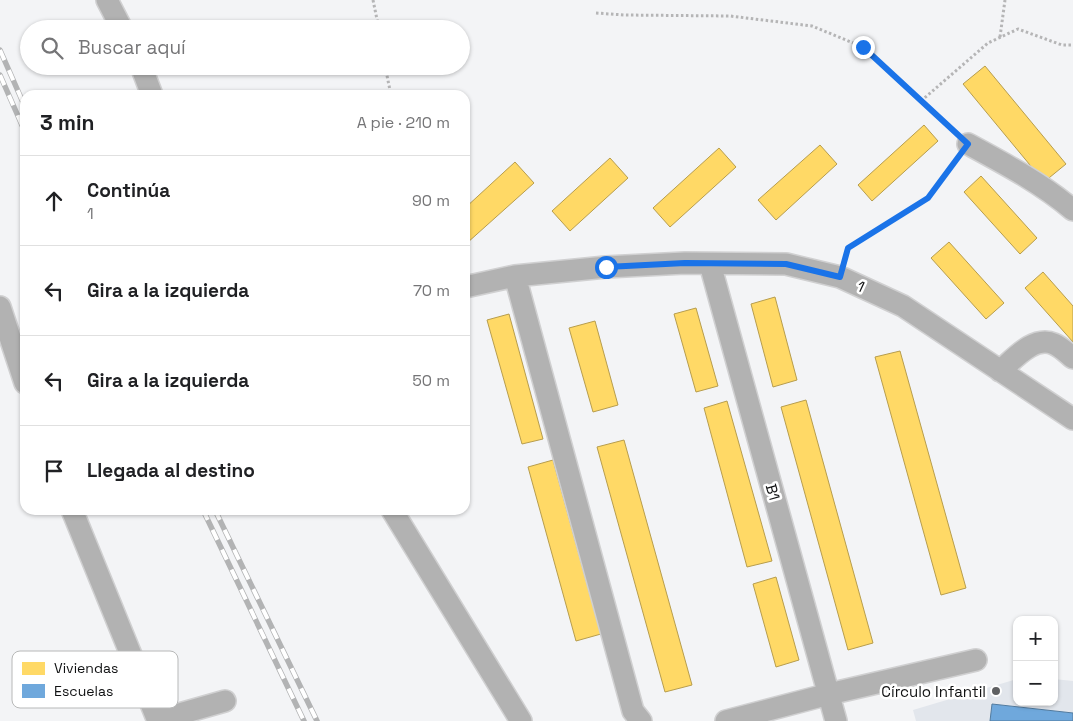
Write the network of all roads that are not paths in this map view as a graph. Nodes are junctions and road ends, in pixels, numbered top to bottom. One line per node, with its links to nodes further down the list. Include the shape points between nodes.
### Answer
1 (107, 0): 2 (street)
2 (117, 20)
3 (144, 75): 4 (street)
4 (150, 90)
5 (968, 144): 6 (street, via 1016,170)
6 (1073, 210)
7 (710, 264): 8 (street, 1, via 606,267); 13 (street, 1, via 786,264 840,277 904,306); 19 (street, B1)
8 (515, 276): 9 (street, 1); 24 (street, via 633,711)
9 (470, 286)
10 (0, 307): 12 (street)
11 (1073, 358): 13 (street, via 1055,344 1038,342)
12 (20, 368)
13 (1000, 371): 14 (street, 1)
14 (1073, 419)
15 (74, 515): 17 (street)
16 (395, 515): 23 (street)
17 (130, 651)
18 (976, 660): 19 (street)
19 (829, 694): 25 (street); 26 (street, B1)
20 (226, 701): 22 (street)
21 (153, 708): 22 (street)
22 (158, 720)
23 (521, 721)
24 (641, 721)
25 (726, 721)
26 (836, 721)

